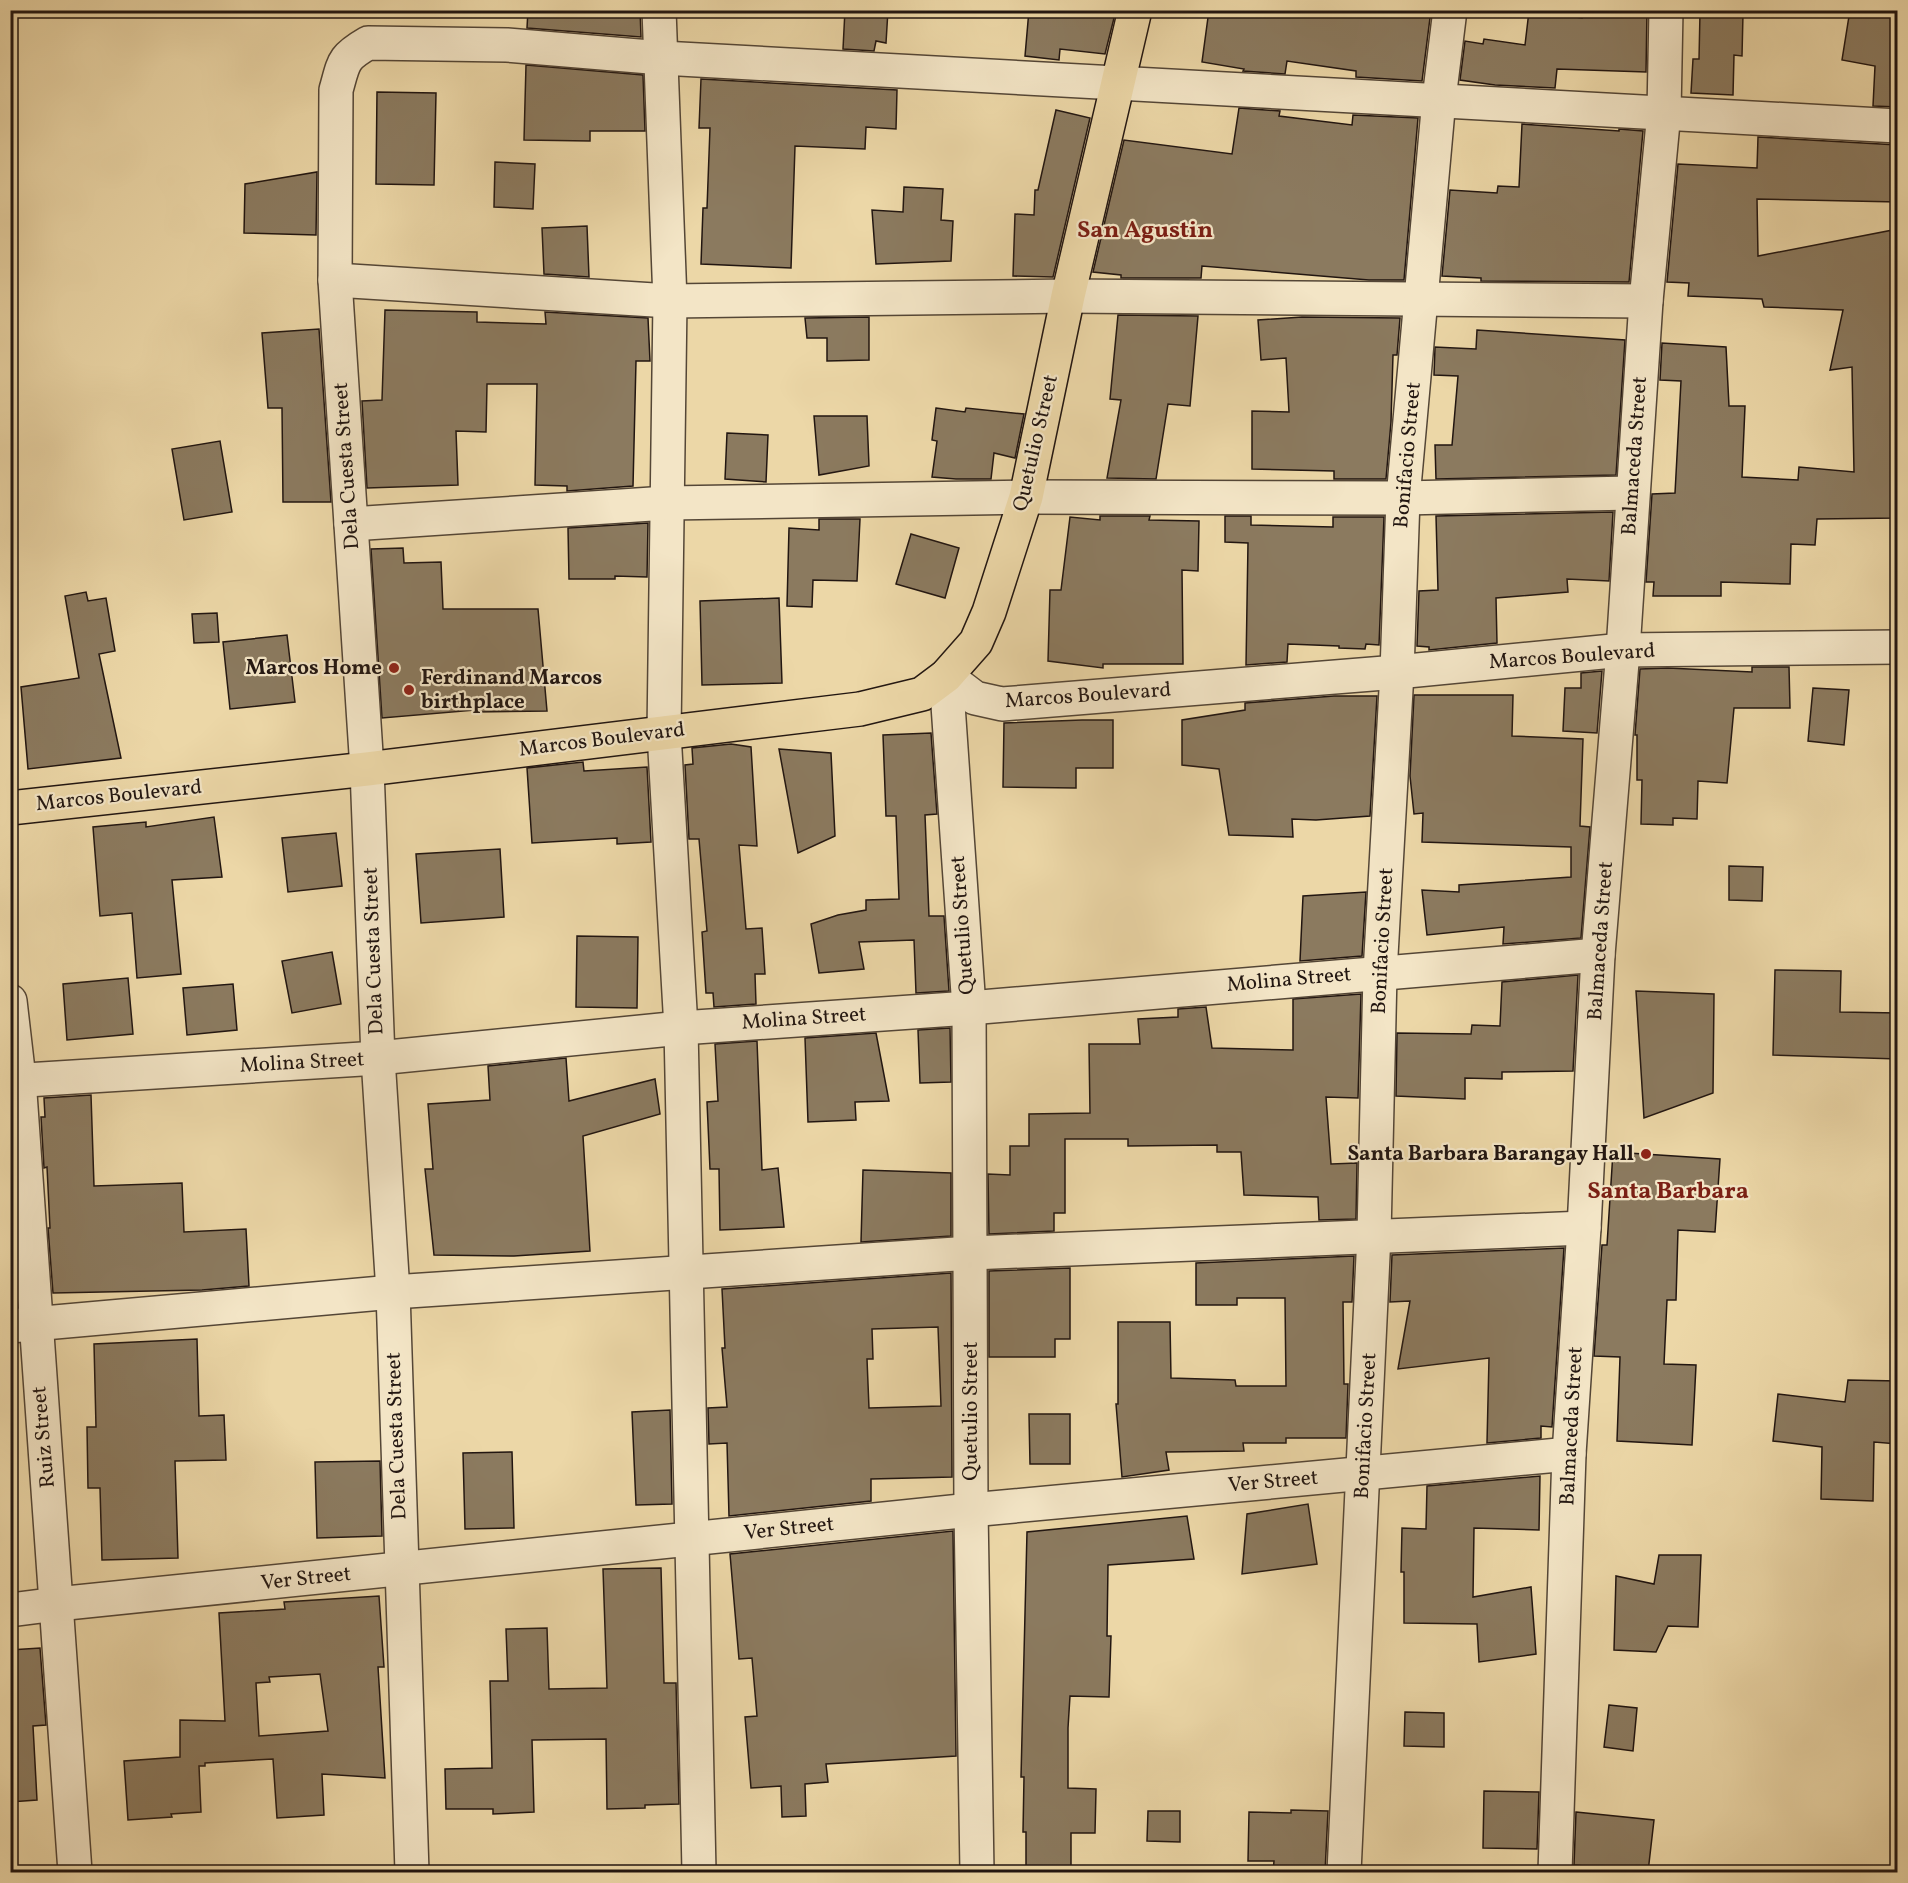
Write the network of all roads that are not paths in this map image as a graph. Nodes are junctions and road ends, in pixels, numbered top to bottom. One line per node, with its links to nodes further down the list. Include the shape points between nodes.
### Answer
1 (659, 10): 5 (street)
2 (1135, 10): 6 (main road, Quetulio Street)
3 (1450, 10): 7 (street, Bonifacio Street)
4 (1666, 10): 8 (street, Balmaceda Street)
5 (662, 58): 6 (street); 10 (street, Dela Cuesta Street, via 507,45 368,43 350,53 336,90); 13 (street)
6 (1118, 82): 7 (street); 11 (main road, Quetulio Street)
7 (1439, 99): 8 (street); 12 (street, Bonifacio Street)
8 (1664, 112): 9 (street); 14 (street, Balmaceda Street)
9 (1898, 126)
10 (335, 280): 13 (street); 19 (street, Dela Cuesta Street)
11 (1068, 296): 12 (street); 13 (street); 16 (main road, Quetulio Street)
12 (1421, 300): 14 (street); 17 (street, Bonifacio Street)
13 (670, 301): 18 (street)
14 (1646, 301): 15 (street, Balmaceda Street)
15 (1632, 493): 17 (street); 21 (street, Balmaceda Street)
16 (1026, 497): 17 (street); 18 (street); 23 (main road, Quetulio Street, via 976,642)
17 (1403, 498): 22 (street, Bonifacio Street)
18 (667, 503): 19 (street); 24 (street)
19 (351, 524): 25 (street, Dela Cuesta Street)
20 (1898, 647): 21 (street, Marcos Boulevard)
21 (1623, 650): 22 (street, Marcos Boulevard); 27 (street, Balmaceda Street)
22 (1397, 672): 23 (street, Marcos Boulevard, via 1002,704 975,698); 28 (street, Bonifacio Street)
23 (946, 676): 24 (main road, Marcos Boulevard, via 922,694 860,709); 30 (street, Quetulio Street)
24 (664, 733): 25 (main road, Marcos Boulevard); 31 (street)
25 (367, 769): 26 (main road, Marcos Boulevard); 32 (street, Dela Cuesta Street)
26 (10, 808)
27 (1598, 955): 28 (street, Molina Street); 34 (street, Balmaceda Street)
28 (1380, 973): 30 (street, Molina Street); 35 (street, Bonifacio Street)
29 (10, 1001): 33 (street, Ruiz Street)
30 (969, 1008): 31 (street, Molina Street); 36 (street, Quetulio Street)
31 (681, 1028): 32 (street, Molina Street); 37 (street)
32 (378, 1058): 33 (street, Molina Street); 38 (street, Dela Cuesta Street)
33 (15, 1080): 39 (street, Ruiz Street)
34 (1584, 1228): 35 (street); 40 (street, Balmaceda Street)
35 (1374, 1236): 36 (street); 41 (street, Bonifacio Street)
36 (971, 1253): 37 (street); 42 (street, Quetulio Street)
37 (687, 1271): 38 (street); 43 (street)
38 (393, 1292): 39 (street); 44 (street, Dela Cuesta Street)
39 (22, 1324): 45 (street, Ruiz Street)
40 (1569, 1454): 41 (street, Ver Street); 52 (street, Balmaceda Street)
41 (1364, 1473): 42 (street, Ver Street); 51 (street, Bonifacio Street)
42 (971, 1510): 43 (street, Ver Street); 50 (street, Quetulio Street)
43 (693, 1540): 44 (street, Ver Street); 49 (street)
44 (402, 1570): 45 (street, Ver Street); 48 (street, Dela Cuesta Street)
45 (57, 1604): 46 (street, Ver Street); 47 (street, Ruiz Street)
46 (10, 1610)
47 (75, 1872)
48 (412, 1872)
49 (699, 1872)
50 (977, 1872)
51 (1344, 1872)
52 (1555, 1872)

